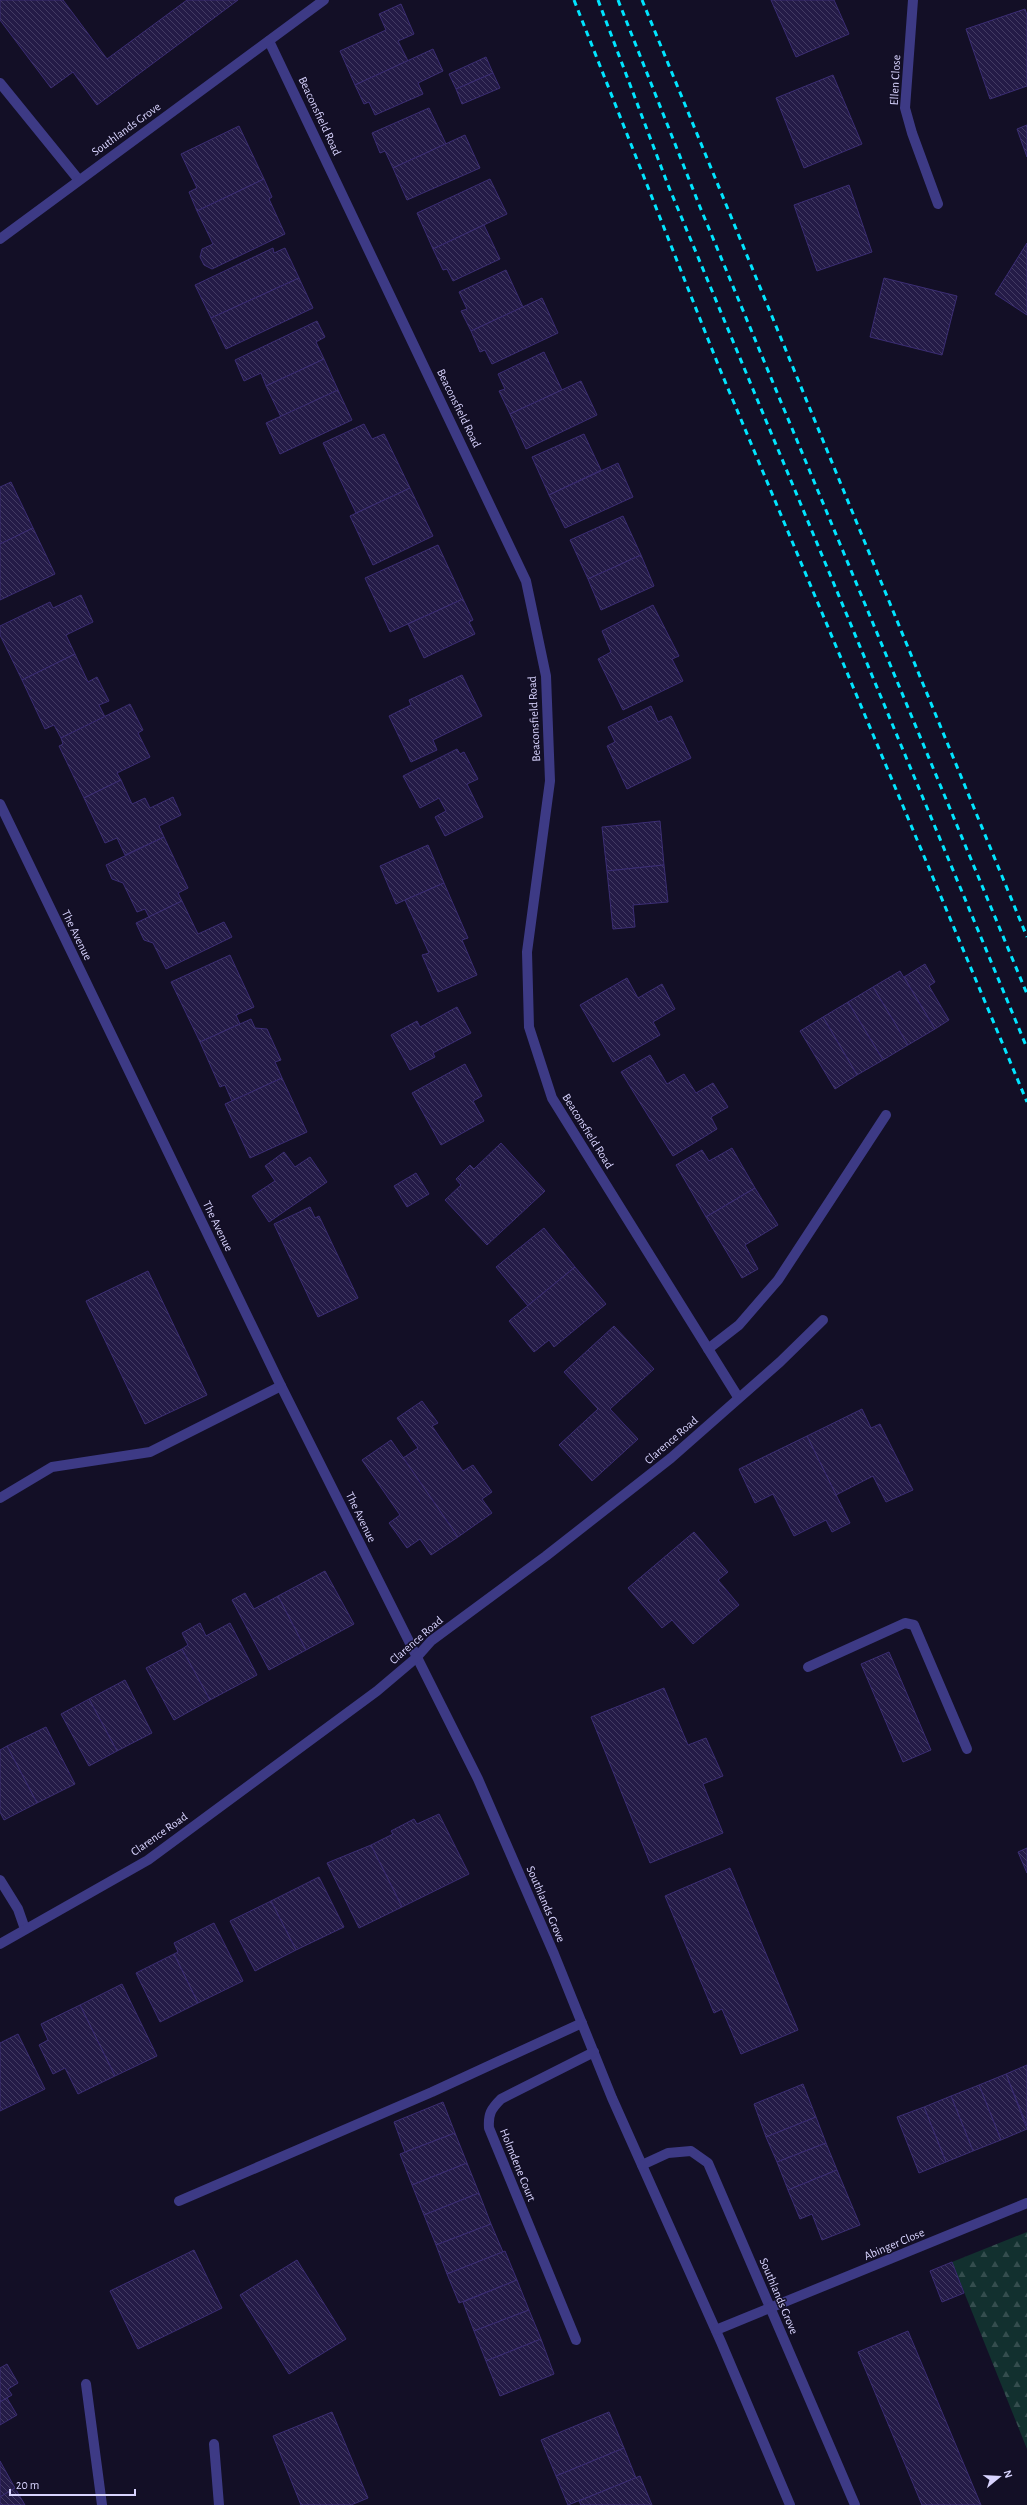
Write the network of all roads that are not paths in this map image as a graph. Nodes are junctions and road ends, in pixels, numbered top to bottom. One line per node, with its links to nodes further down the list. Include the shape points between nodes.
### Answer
1 (324, 0): 3 (street, Southlands Grove)
2 (913, 0): 6 (street, Ellen Close, via 906,108 912,133)
3 (269, 41): 5 (street, Southlands Grove); 11 (street, Beaconsfield Road, via 526,581 546,676 550,782 527,952 529,1027 552,1098)
4 (0, 84): 5 (street)
5 (78, 179): 7 (street, Southlands Grove)
6 (938, 204)
7 (0, 239)
8 (0, 804): 12 (street, The Avenue)
9 (886, 1116): 11 (street, via 778,1280 739,1325)
10 (823, 1320): 13 (street, Clarence Road, via 780,1362)
11 (708, 1349): 13 (street, Beaconsfield Road)
12 (281, 1386): 14 (street, via 150,1452 52,1467); 15 (street, The Avenue)
13 (738, 1397): 15 (street, Clarence Road, via 671,1458 546,1556 431,1641)
14 (0, 1498)
15 (416, 1658): 19 (street, Clarence Road, via 377,1691 148,1860); 21 (street, Southlands Grove, via 478,1779)
16 (808, 1667): 17 (street, via 905,1623 914,1625)
17 (966, 1750)
18 (0, 1880): 19 (street, via 18,1909)
19 (25, 1929): 20 (street, Clarence Road)
20 (0, 1944)
21 (582, 2023): 22 (street, Southlands Grove); 24 (street, via 432,2092)
22 (594, 2052): 23 (street, Southlands Grove); 28 (street, Holmdene Court, via 501,2099 491,2109 488,2117 489,2128)
23 (642, 2165): 26 (street, Southlands Grove, via 668,2153 691,2151 708,2163); 27 (street, Southlands Grove)
24 (179, 2201)
25 (1027, 2202): 26 (street, Abinger Close)
26 (770, 2307): 27 (street, Abinger Close); 34 (street, Southlands Grove)
27 (716, 2330): 33 (street, Southlands Grove)
28 (576, 2340)
29 (86, 2384): 31 (street)
30 (214, 2444): 32 (street)
31 (102, 2505)
32 (219, 2505)
33 (790, 2505)
34 (854, 2505)

